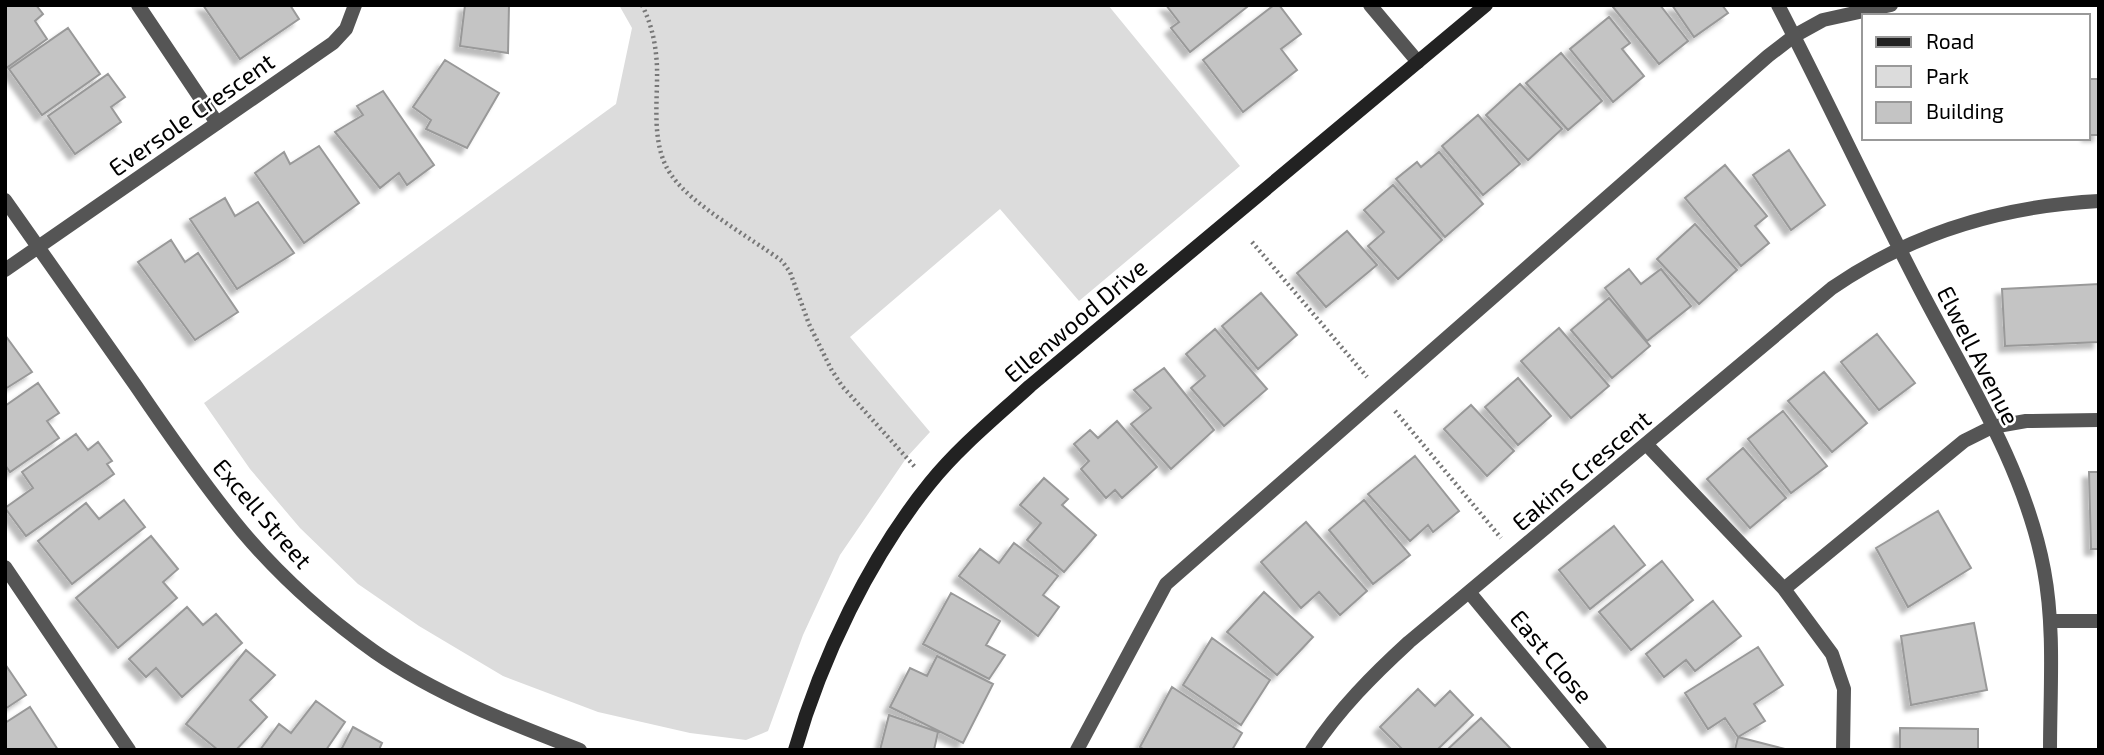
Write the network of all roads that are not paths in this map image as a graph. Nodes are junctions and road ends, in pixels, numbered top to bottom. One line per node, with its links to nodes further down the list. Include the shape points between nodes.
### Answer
1 (138, 5): 9 (street)
2 (355, 5): 9 (street, Eversole Crescent, via 346,29 333,43)
3 (1370, 5): 8 (street)
4 (1486, 5): 8 (street, Ellenwood Drive)
5 (1778, 5): 7 (street, Elwell Avenue)
6 (1891, 5): 7 (street, via 1823,20)
7 (1794, 36): 13 (street, Elwell Avenue); 26 (street, via 1167,584)
8 (1418, 62): 25 (street, Ellenwood Drive, via 1030,386 930,483 863,585 836,640)
9 (217, 123): 12 (street, Eversole Crescent)
10 (5, 200): 12 (street, Excell Street)
11 (2099, 201): 13 (street, Eakins Crescent, via 2000,214 1946,229)
12 (38, 247): 14 (street, Eversole Crescent); 24 (street, Excell Street, via 199,477 283,575 387,659 449,695)
13 (1899, 249): 16 (street, Elwell Avenue); 17 (street, Eakins Crescent, via 1832,288)
14 (5, 270)
15 (2099, 421): 16 (street, via 2026,421)
16 (1992, 427): 19 (street, via 1964,441); 21 (street, Elwell Avenue, via 2036,536)
17 (1647, 444): 19 (street); 20 (street, Eakins Crescent)
18 (5, 567): 23 (street)
19 (1784, 589): 29 (street, via 1832,654 1844,689)
20 (1469, 592): 27 (street, Eakins Crescent, via 1378,670); 28 (street, East Close)
21 (2050, 621): 22 (street); 30 (street, Elwell Avenue)
22 (2099, 621)
23 (129, 750)
24 (580, 750)
25 (795, 750)
26 (1077, 750)
27 (1312, 750)
28 (1600, 750)
29 (1843, 750)
30 (2050, 750)

